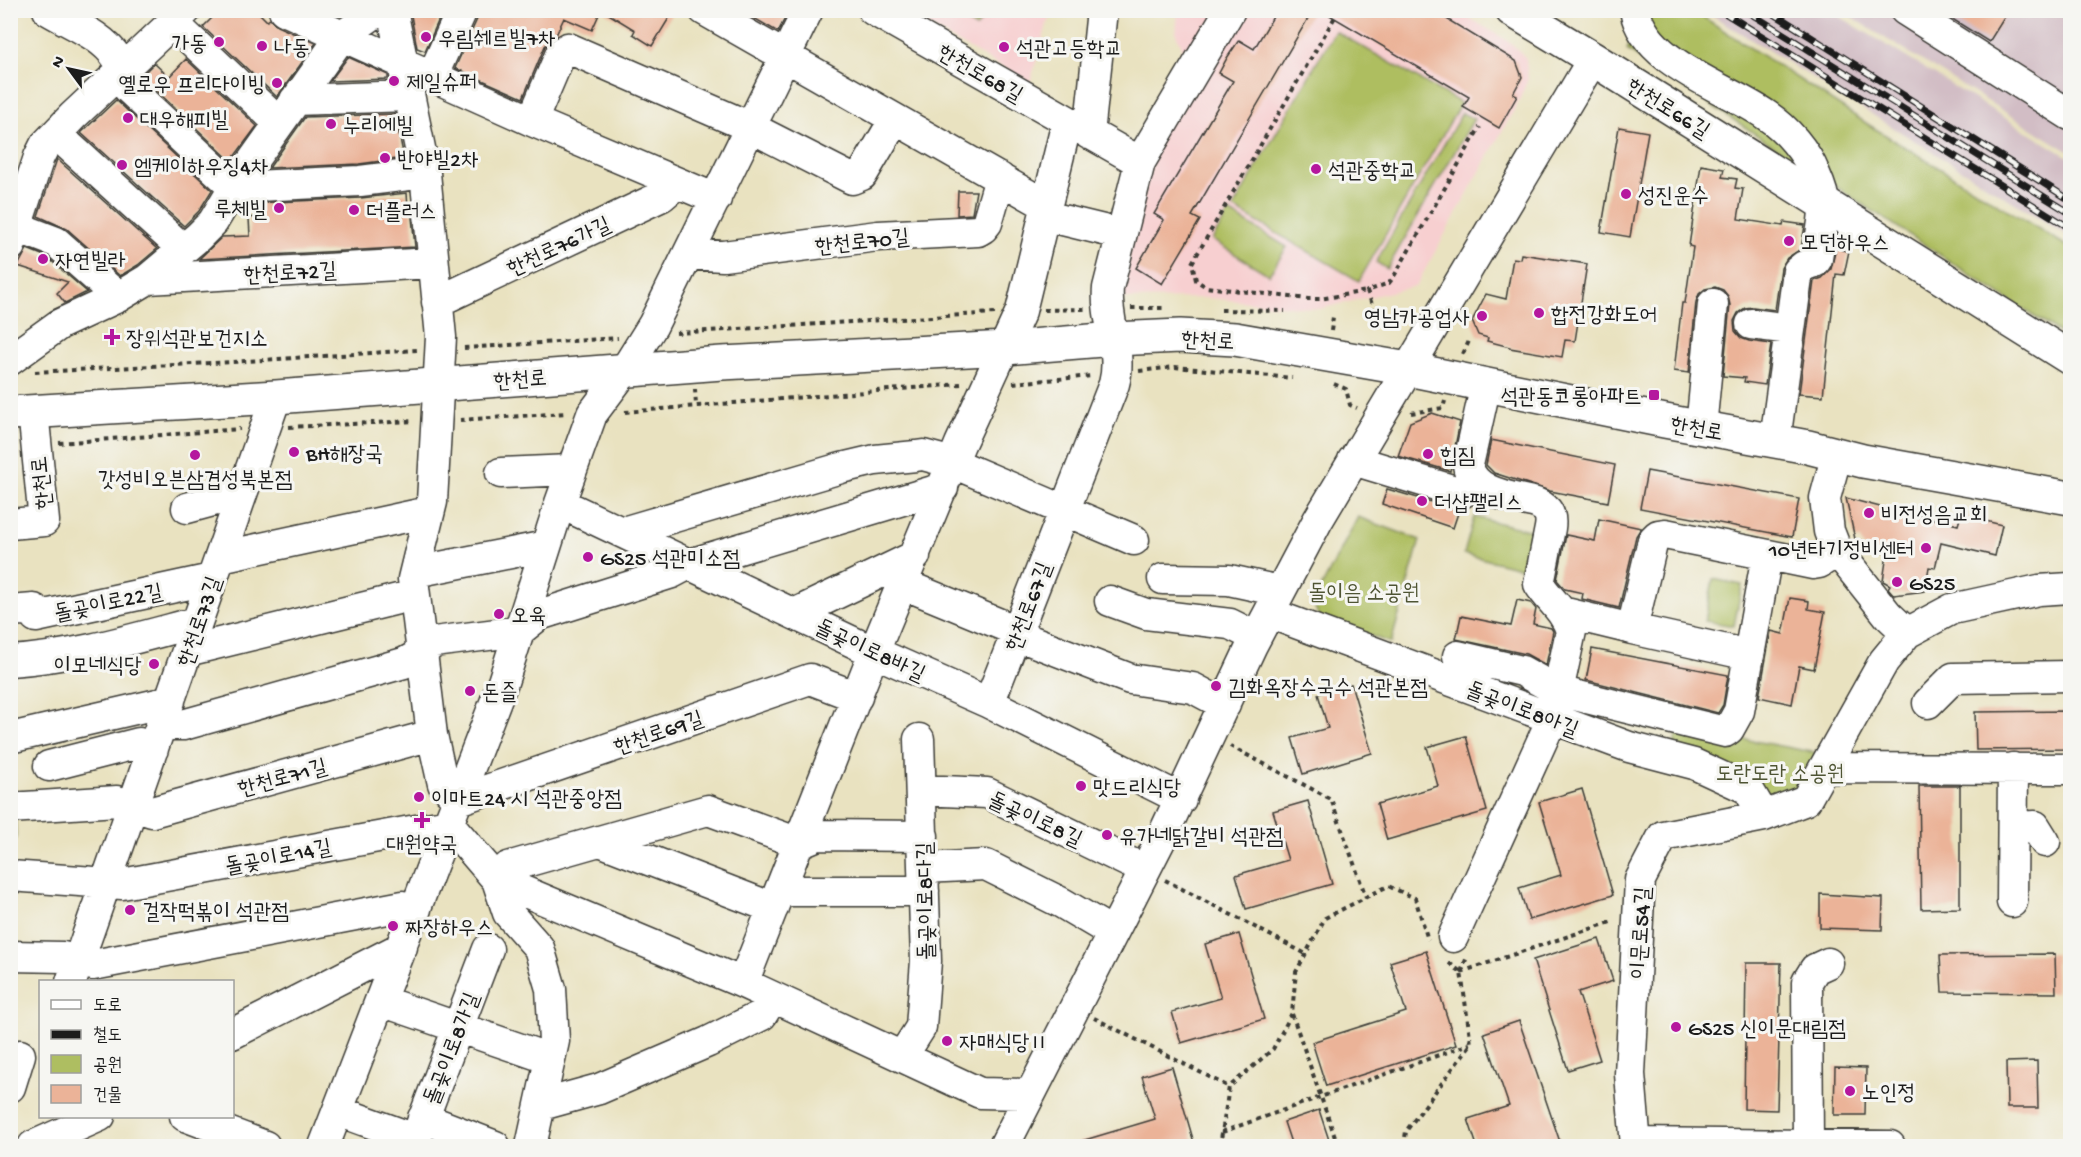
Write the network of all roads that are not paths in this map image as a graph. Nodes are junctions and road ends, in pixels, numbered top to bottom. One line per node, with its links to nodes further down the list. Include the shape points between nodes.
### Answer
1 (48, 10): 19 (street, via 102,41 118,59)
2 (284, 10): 15 (street)
3 (379, 10): 15 (street)
4 (392, 10): 18 (street)
5 (462, 10): 20 (street)
6 (705, 10): 16 (street)
7 (808, 10): 16 (street)
8 (873, 10): 27 (street, 한천로68길)
9 (1102, 10): 27 (street)
10 (1230, 10): 29 (street)
11 (1512, 10): 17 (main road, 한천로66길)
12 (1635, 10): 35 (street, via 1644,34 1662,52 1687,71 1768,116 1787,133 1812,166)
13 (1905, 10): 23 (street)
14 (180, 17): 19 (street); 22 (street)
15 (341, 37): 18 (street); 22 (street)
16 (785, 56): 24 (street); 26 (street)
17 (1593, 59): 35 (main road, 한천로66길); 52 (street)
18 (405, 65): 20 (street); 21 (street)
19 (121, 72): 28 (street); 33 (street, via 124,84)
20 (432, 77): 25 (street)
21 (408, 96): 22 (street); 30 (street)
22 (287, 112): 33 (street)
23 (2070, 115)
24 (895, 119): 26 (street, via 862,175 852,179); 31 (street)
25 (532, 121): 26 (street, via 561,53 568,48); 32 (street)
26 (750, 127): 34 (street)
27 (1078, 128): 29 (street, 한천로68길); 36 (street)
28 (56, 134): 38 (street, via 39,157); 39 (street)
29 (1140, 162): 37 (street)
30 (425, 173): 33 (street, via 360,181); 41 (street)
31 (1000, 178): 36 (street, via 1039,201); 40 (street, 한천로70길, via 987,223 978,231 878,236 723,256)
32 (676, 184): 34 (street); 44 (street, 한천로76가길, via 662,196)
33 (234, 187): 39 (street, via 213,222)
34 (716, 199): 40 (street)
35 (1825, 204): 47 (street, via 1817,259 1798,271); 50 (main road, 한천로66길)
36 (1045, 210): 37 (street, via 1050,217); 49 (street, via 1022,311)
37 (1120, 234): 48 (street, via 1107,298)
38 (14, 236): 43 (street, via 56,242)
39 (183, 249): 42 (street)
40 (688, 254): 53 (street, via 653,325)
41 (432, 263): 42 (street, 한천로72길); 44 (street)
42 (148, 279): 43 (street)
43 (118, 297): 51 (street, via 60,324)
44 (437, 302): 54 (street, via 441,338)
45 (1713, 304): 58 (street)
46 (1751, 324): 47 (street)
47 (1790, 329): 59 (street)
48 (1114, 339): 49 (main road, 한천로); 52 (main road, 한천로, via 1235,339); 70 (street, 한천로67길, via 1117,374)
49 (1006, 348): 53 (main road, 한천로); 64 (street)
50 (2070, 358)
51 (10, 360)
52 (1408, 369): 55 (main road, 한천로); 61 (street)
53 (625, 370): 54 (main road, 한천로); 62 (street, via 594,411)
54 (438, 384): 56 (main road, 한천로); 71 (street)
55 (1486, 384): 58 (main road, 한천로); 87 (street, via 1469,474 1490,490 1536,503 1548,511 1550,528 1538,580)
56 (276, 397): 57 (main road, 한천로); 65 (street, 한천로73길)
57 (22, 412): 72 (street, 한천로, via 37,445 44,521)
58 (1701, 428): 59 (main road, 한천로)
59 (1775, 441): 60 (main road, 한천로)
60 (1837, 454): 67 (main road, 한천로); 77 (street, via 1825,498 1829,531)
61 (1353, 460): 66 (street); 90 (street)
62 (571, 470): 63 (street); 68 (street)
63 (501, 473)
64 (948, 475): 70 (street); 73 (street, via 923,455 875,460); 78 (street); 80 (street)
65 (242, 493): 69 (street); 81 (street, 한천로73길)
66 (1462, 493)
67 (2067, 496)
68 (560, 502): 73 (street, 돌곶이로8바길); 76 (street)
69 (187, 508)
70 (1065, 509): 74 (street); 95 (street, 한천로67길)
71 (429, 512): 81 (street); 83 (street)
72 (10, 524)
73 (622, 532): 80 (street, 돌곶이로8바길)
74 (1134, 540)
75 (1563, 541): 87 (street)
76 (546, 546): 83 (street); 94 (street)
77 (1838, 551): 79 (street, via 1813,564); 96 (street)
78 (915, 555): 84 (street); 89 (street)
79 (1767, 555): 93 (street, via 1658,535 1653,540); 101 (street)
80 (689, 564): 89 (street, 돌곶이로8바길); 94 (street, via 672,573 539,615)
81 (216, 568): 88 (street, 돌곶이로22길); 92 (street, 한천로73길)
82 (1163, 579): 90 (street, via 1229,580)
83 (414, 583): 98 (street); 99 (street)
84 (903, 584): 95 (street); 100 (street)
85 (2070, 588): 96 (street, via 2039,590 1952,609)
86 (1110, 601): 90 (street, via 1146,614 1230,624)
87 (1556, 606): 93 (street); 110 (street, via 1571,631)
88 (23, 614): 103 (street)
89 (794, 614): 100 (street, 돌곶이로8바길)
90 (1268, 614): 109 (street); 110 (street, 돌곶이로8아길)
91 (1666, 620): 97 (street, via 1698,627 1702,634)
92 (197, 622): 98 (street, 한천로73길); 103 (street, 돌곶이로22길, via 90,650)
93 (1632, 629): 97 (street)
94 (519, 631): 99 (street, via 434,642); 123 (street)
95 (1017, 631): 107 (street, 한천로67길); 109 (street, via 1027,639 1130,679 1193,688)
96 (1907, 633): 116 (street, 이문로54길, via 1884,661)
97 (1700, 644): 101 (street)
98 (187, 651): 111 (street, 한천로73길)
99 (422, 652): 111 (street, via 404,663 194,722); 112 (street)
100 (874, 652): 106 (street); 107 (street, 돌곶이로8바길)
101 (1749, 655): 110 (street, via 1739,711 1725,732)
102 (1458, 656): 110 (street, via 1522,671)
103 (45, 657): 104 (street, 돌곶이로22길)
104 (10, 661)
105 (2070, 676): 108 (street, via 1953,678)
106 (856, 697): 123 (street, 한천로69길, via 810,679); 129 (street)
107 (989, 703): 120 (street, 돌곶이로8바길)
108 (1928, 703)
109 (1225, 705): 120 (street)
110 (1555, 705): 124 (street, 돌곶이로8아길, via 1629,747 1695,764 1748,789); 140 (street)
111 (161, 724): 113 (street); 115 (street, via 139,743); 121 (street, 한천로73길)
112 (432, 735): 121 (street, 한천로71길, via 152,812); 123 (street)
113 (10, 738)
114 (919, 739): 119 (street, 돌곶이로8다길)
115 (49, 766)
116 (1824, 768): 117 (street); 124 (street, 이문로54길, via 1806,800)
117 (2013, 768): 118 (street); 125 (street)
118 (2070, 769)
119 (921, 790): 126 (street, 돌곶이로8다길); 130 (street, 돌곶이로8길, via 987,793)
120 (1181, 799): 130 (street)
121 (133, 804): 122 (street, via 117,801); 134 (street, 한천로73길)
122 (10, 808)
123 (454, 812): 132 (street); 134 (street, 돌곶이로14길, via 123,884); 137 (street)
124 (1764, 816): 160 (street, 이문로54길, via 1663,836 1640,879 1630,1074)
125 (2013, 827): 128 (street, via 2035,826); 136 (street)
126 (923, 836): 129 (street, via 818,835); 133 (street, 돌곶이로8다길)
127 (600, 841): 129 (street, via 708,810); 132 (street, via 508,867); 135 (street)
128 (2045, 842)
129 (799, 843): 135 (street)
130 (1145, 870): 138 (street)
131 (10, 876): 134 (street)
132 (497, 880): 145 (street); 152 (street, via 508,913 539,948 551,989 554,1041)
133 (924, 880): 135 (street); 138 (street, via 986,865); 151 (street, 돌곶이로8다길, via 926,961 921,1027)
134 (106, 882): 144 (street, 한천로73길)
135 (776, 899): 145 (street)
136 (2012, 902)
137 (416, 909): 139 (street); 144 (street, via 403,906)
138 (1113, 933): 154 (street)
139 (402, 947): 147 (street); 149 (street)
140 (1443, 948)
141 (488, 949): 148 (street, 돌곶이로8가길)
142 (10, 956): 144 (street, via 63,957)
143 (1828, 963): 168 (street, via 1815,969 1807,982)
144 (75, 971)
145 (743, 983): 146 (street)
146 (773, 997): 151 (street); 155 (street, via 762,1016 708,1042 599,1089)
147 (381, 1001): 148 (street); 156 (street)
148 (457, 1026): 152 (street); 159 (street, 돌곶이로8가길)
149 (234, 1033)
150 (24, 1056): 153 (street)
151 (902, 1057): 154 (street, via 980,1093)
152 (550, 1059): 155 (street)
153 (10, 1086)
154 (1030, 1094): 166 (street)
155 (541, 1105): 165 (street)
156 (338, 1112): 159 (street); 163 (street)
157 (96, 1118): 161 (street)
158 (190, 1118): 162 (street)
159 (417, 1135): 164 (street)
160 (1636, 1145): 167 (street)
161 (33, 1146)
162 (266, 1146)
163 (324, 1146)
164 (495, 1146)
165 (531, 1146)
166 (1004, 1146)
167 (1771, 1146): 168 (street)
168 (1808, 1146): 169 (street)
169 (1890, 1146)

